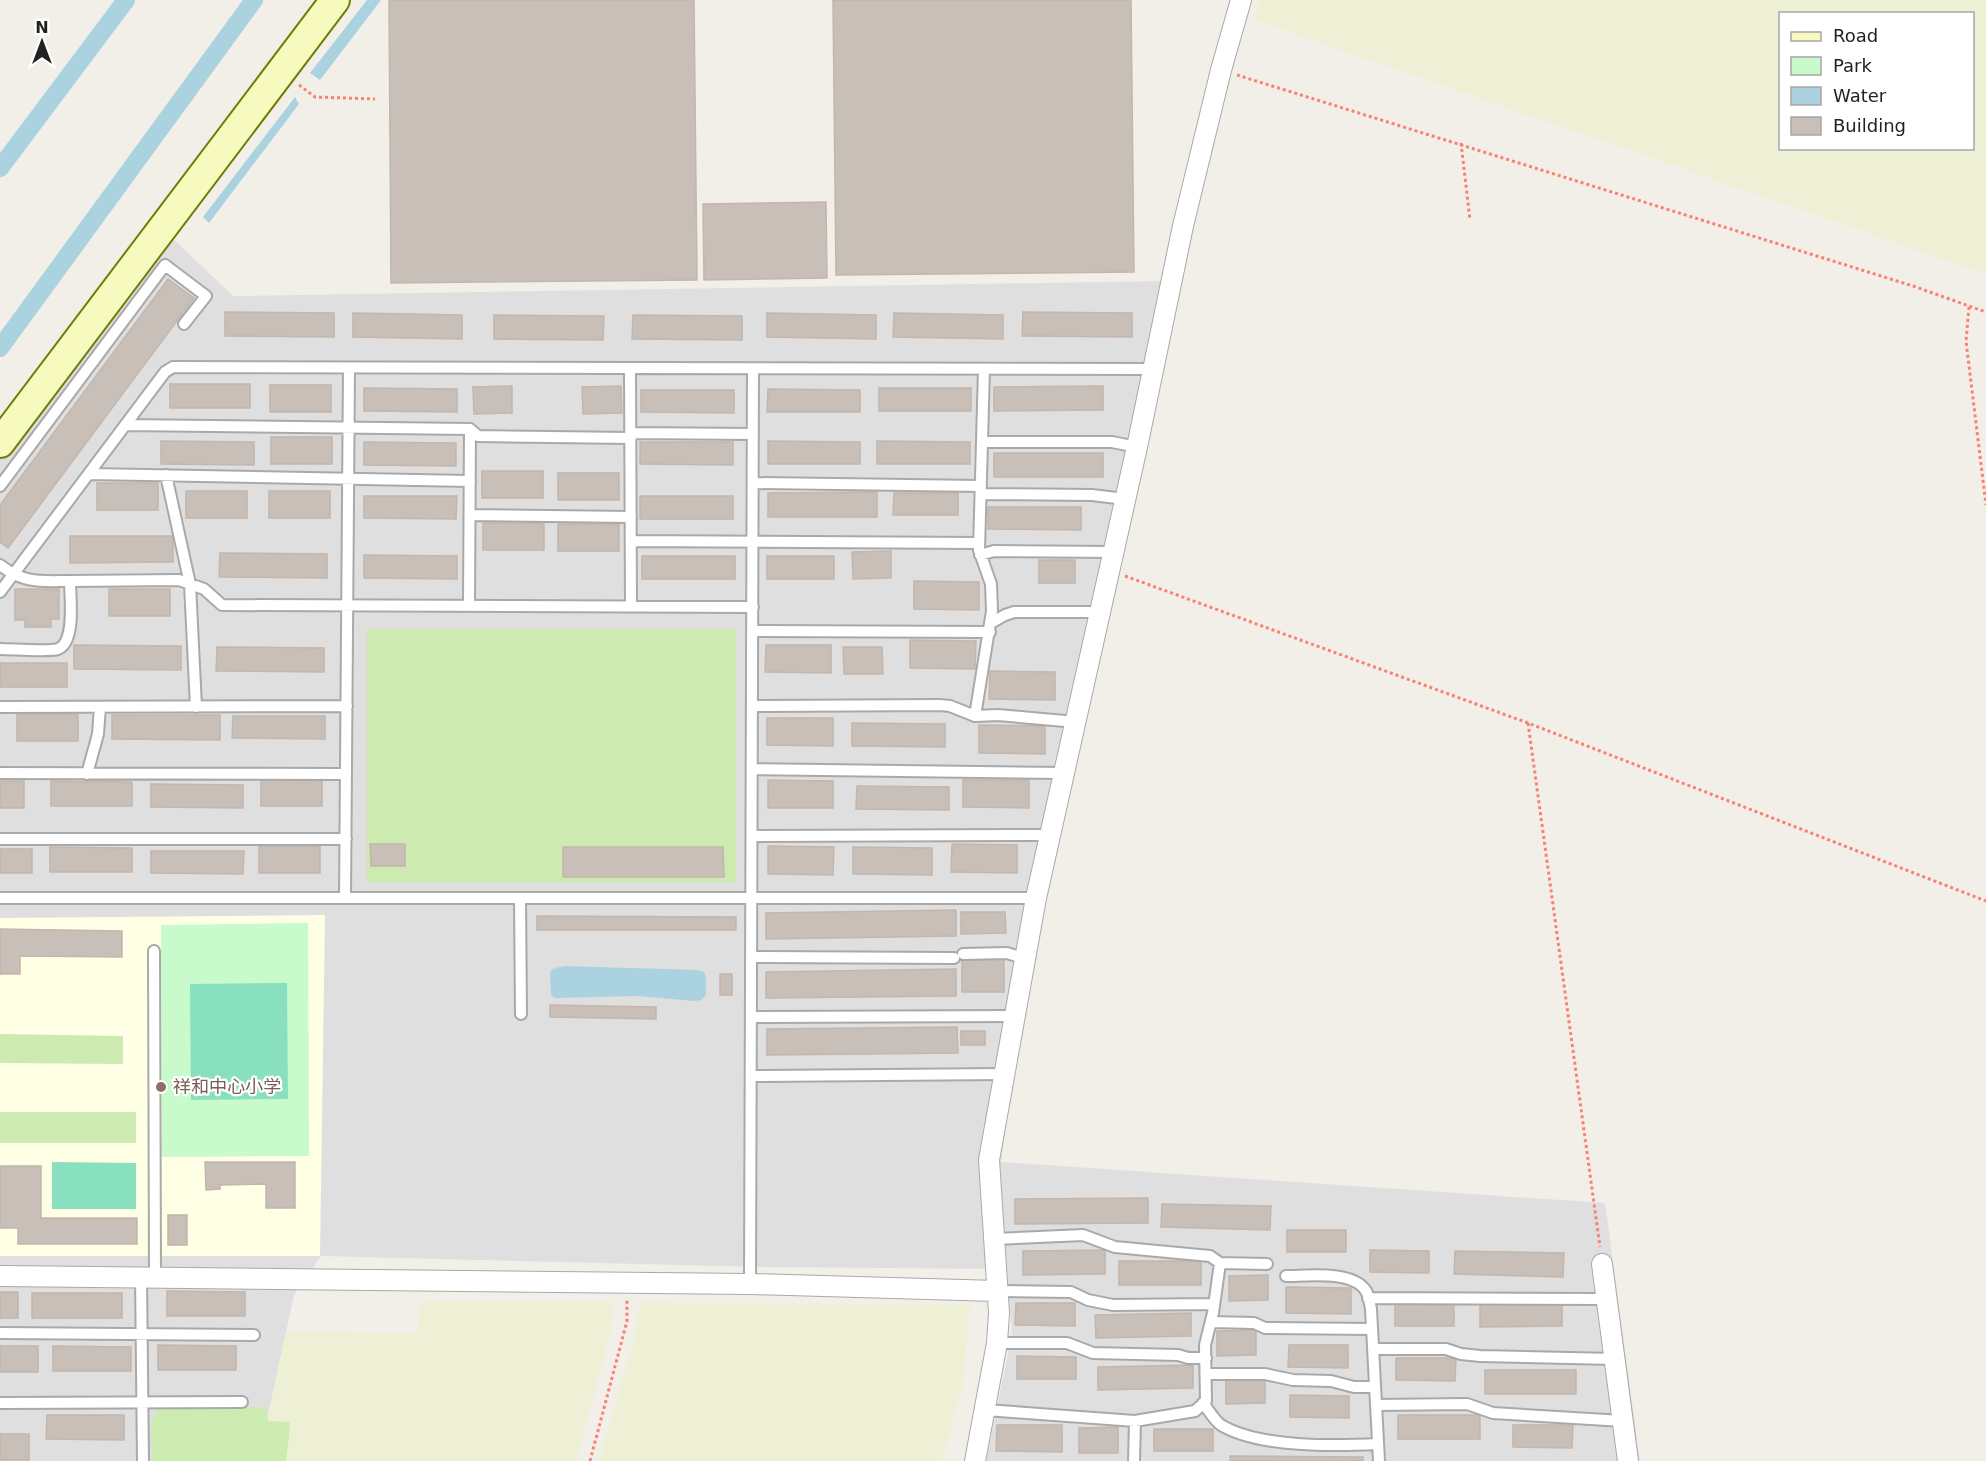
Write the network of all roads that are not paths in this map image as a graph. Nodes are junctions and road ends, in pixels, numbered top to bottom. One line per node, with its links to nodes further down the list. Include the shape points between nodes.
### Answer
1 (335, 0): 3 (main road, via 281,71)
2 (1241, 0): 9 (street, via 1183,226)
3 (151, 263): 4 (lane, via 165,265 206,296); 16 (main road); 23 (lane)
4 (184, 324)
5 (349, 368): 6 (lane); 10 (lane, via 173,367); 11 (lane)
6 (630, 369): 7 (lane); 14 (lane)
7 (753, 369): 8 (lane); 13 (lane)
8 (984, 369): 9 (lane); 15 (lane)
9 (1154, 369): 17 (street)
10 (125, 425): 11 (lane); 18 (lane)
11 (348, 428): 12 (lane); 20 (lane)
12 (470, 429): 14 (lane, via 478,436); 21 (lane)
13 (753, 434): 14 (lane); 22 (lane)
14 (631, 436): 27 (lane)
15 (982, 442): 17 (lane, via 1112,442); 24 (lane)
16 (0, 443)
17 (1137, 447): 25 (street)
18 (89, 474): 19 (lane); 34 (lane)
19 (166, 475): 20 (lane); 36 (lane)
20 (348, 478): 21 (lane); 38 (lane)
21 (470, 481): 26 (lane)
22 (753, 483): 24 (lane); 29 (lane)
23 (0, 486)
24 (981, 490): 25 (lane); 30 (lane)
25 (1125, 499): 32 (street)
26 (470, 515): 27 (lane); 39 (lane)
27 (631, 517): 28 (lane)
28 (631, 541): 29 (lane); 40 (lane)
29 (753, 542): 30 (lane); 41 (lane)
30 (979, 543): 31 (lane)
31 (980, 555): 32 (lane, via 994,551); 43 (lane, via 991,584)
32 (1112, 562): 42 (street)
33 (0, 565): 34 (lane)
34 (12, 575): 35 (lane, via 28,581); 37 (lane)
35 (70, 581): 36 (lane, via 179,580); 45 (lane, via 70,631 65,643 57,649)
36 (190, 584): 38 (lane, via 204,589 222,605); 50 (lane)
37 (0, 592)
38 (347, 605): 39 (lane); 46 (lane)
39 (469, 605): 40 (lane)
40 (631, 606): 41 (lane)
41 (753, 607): 44 (lane)
42 (1100, 612): 43 (lane, via 1014,612); 52 (street)
43 (990, 628): 44 (lane); 51 (lane)
44 (753, 631): 47 (lane)
45 (0, 649)
46 (346, 706): 50 (lane); 57 (lane)
47 (752, 706): 51 (lane, via 940,705); 53 (lane)
48 (0, 707): 49 (lane)
49 (100, 707): 50 (lane); 56 (lane, via 98,734)
50 (196, 707)
51 (975, 716): 52 (lane)
52 (1076, 722): 55 (street)
53 (752, 769): 55 (lane); 59 (lane)
54 (0, 773): 56 (lane)
55 (1064, 773): 58 (street)
56 (87, 774): 57 (lane)
57 (346, 774): 61 (lane)
58 (1051, 835): 59 (lane); 66 (street)
59 (752, 836): 65 (lane)
60 (0, 839): 61 (lane)
61 (346, 839): 63 (lane)
62 (0, 898): 63 (lane)
63 (345, 898): 64 (lane)
64 (520, 898): 65 (lane); 70 (lane)
65 (752, 898): 66 (lane); 68 (lane)
66 (1036, 898): 69 (street)
67 (154, 951): 81 (lane)
68 (751, 957): 69 (lane, via 1006,953); 72 (lane)
69 (1026, 959): 71 (street)
70 (521, 1014)
71 (1015, 1016): 72 (lane); 73 (street)
72 (751, 1017): 74 (lane)
73 (1005, 1074): 74 (lane); 75 (street, via 989,1160)
74 (751, 1076): 82 (lane)
75 (994, 1239): 76 (lane, via 1083,1235 1115,1247 1210,1256); 83 (street)
76 (1220, 1263): 77 (lane); 86 (lane)
77 (1267, 1264)
78 (1602, 1264): 85 (street)
79 (0, 1276): 81 (street)
80 (1286, 1276): 84 (lane, via 1346,1277 1358,1283)
81 (148, 1277): 82 (street); 90 (lane)
82 (750, 1284): 83 (street)
83 (996, 1291): 86 (lane, via 1071,1292 1113,1305); 92 (street)
84 (1368, 1298): 85 (lane); 88 (lane)
85 (1607, 1299): 95 (street)
86 (1214, 1304): 87 (lane)
87 (1211, 1322): 88 (lane, via 1254,1323 1265,1328); 94 (lane)
88 (1372, 1329): 93 (lane)
89 (0, 1333): 90 (lane)
90 (142, 1334): 91 (lane); 99 (lane)
91 (254, 1335)
92 (997, 1343): 94 (lane, via 1067,1343 1093,1353); 103 (street)
93 (1373, 1349): 95 (lane, via 1446,1349 1479,1356); 97 (lane)
94 (1206, 1358): 96 (lane)
95 (1615, 1359): 105 (street)
96 (1206, 1374): 97 (lane, via 1265,1374); 101 (lane)
97 (1375, 1387): 102 (lane)
98 (0, 1402): 99 (lane)
99 (143, 1402): 100 (lane); 107 (lane)
100 (242, 1402)
101 (1203, 1403): 104 (lane, via 1195,1411); 106 (lane, via 1219,1424 1240,1433 1327,1446)
102 (1376, 1405): 105 (lane, via 1467,1404 1492,1413); 106 (lane)
103 (986, 1410): 104 (lane); 108 (street)
104 (1135, 1421): 109 (lane)
105 (1623, 1421): 111 (street)
106 (1378, 1444): 110 (lane)
107 (143, 1461)
108 (975, 1461)
109 (1134, 1461)
110 (1379, 1461)
111 (1628, 1461)

